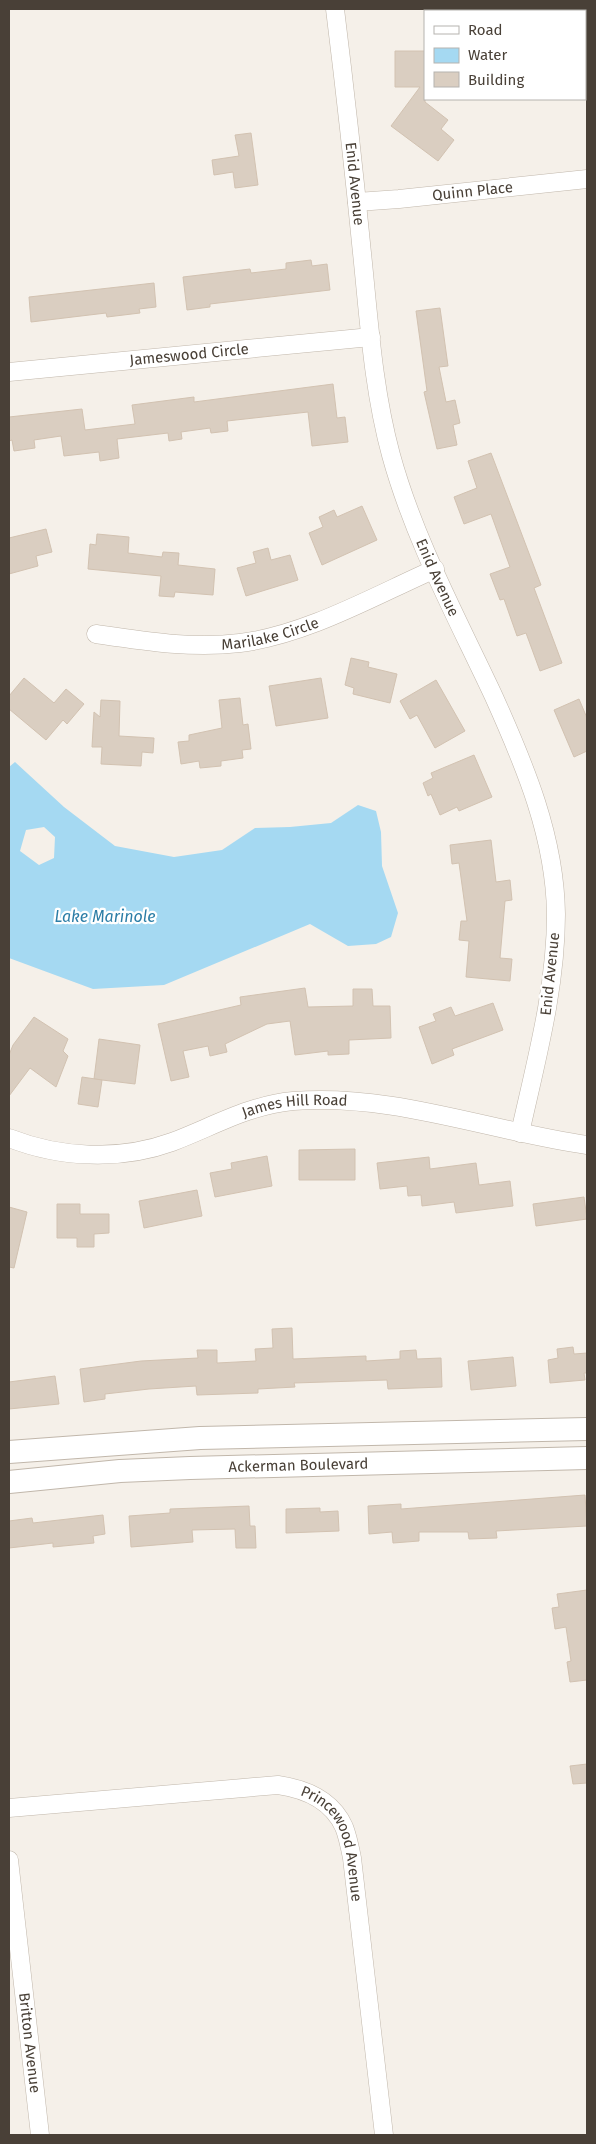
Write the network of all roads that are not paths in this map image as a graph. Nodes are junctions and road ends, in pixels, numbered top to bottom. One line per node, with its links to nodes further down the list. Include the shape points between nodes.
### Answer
1 (335, 9): 3 (street, Enid Avenue)
2 (587, 179): 3 (street, Quinn Place)
3 (357, 202): 4 (street, Enid Avenue)
4 (371, 337): 5 (street, Jameswood Circle); 6 (street, Enid Avenue, via 391,456)
5 (9, 372)
6 (435, 570): 7 (street, Marilake Circle, via 306,627 256,640 205,646); 8 (street, Enid Avenue, via 532,785 554,880 555,957 550,1001)
7 (96, 634)
8 (520, 1133): 9 (street, James Hill Road, via 382,1104 293,1101 238,1113 171,1142 140,1151 78,1154); 10 (street, James Hill Road)
9 (9, 1138)
10 (587, 1145)
11 (587, 1429): 12 (street, Ackerman Boulevard, via 200,1438)
12 (9, 1452)
13 (587, 1458): 14 (street, Ackerman Boulevard, via 120,1471)
14 (9, 1482)
15 (9, 1808): 18 (street, Princewood Avenue, via 278,1785 296,1787 326,1803 345,1828 352,1858)
16 (9, 1860): 17 (street, Britton Avenue)
17 (40, 2135)
18 (384, 2135)

